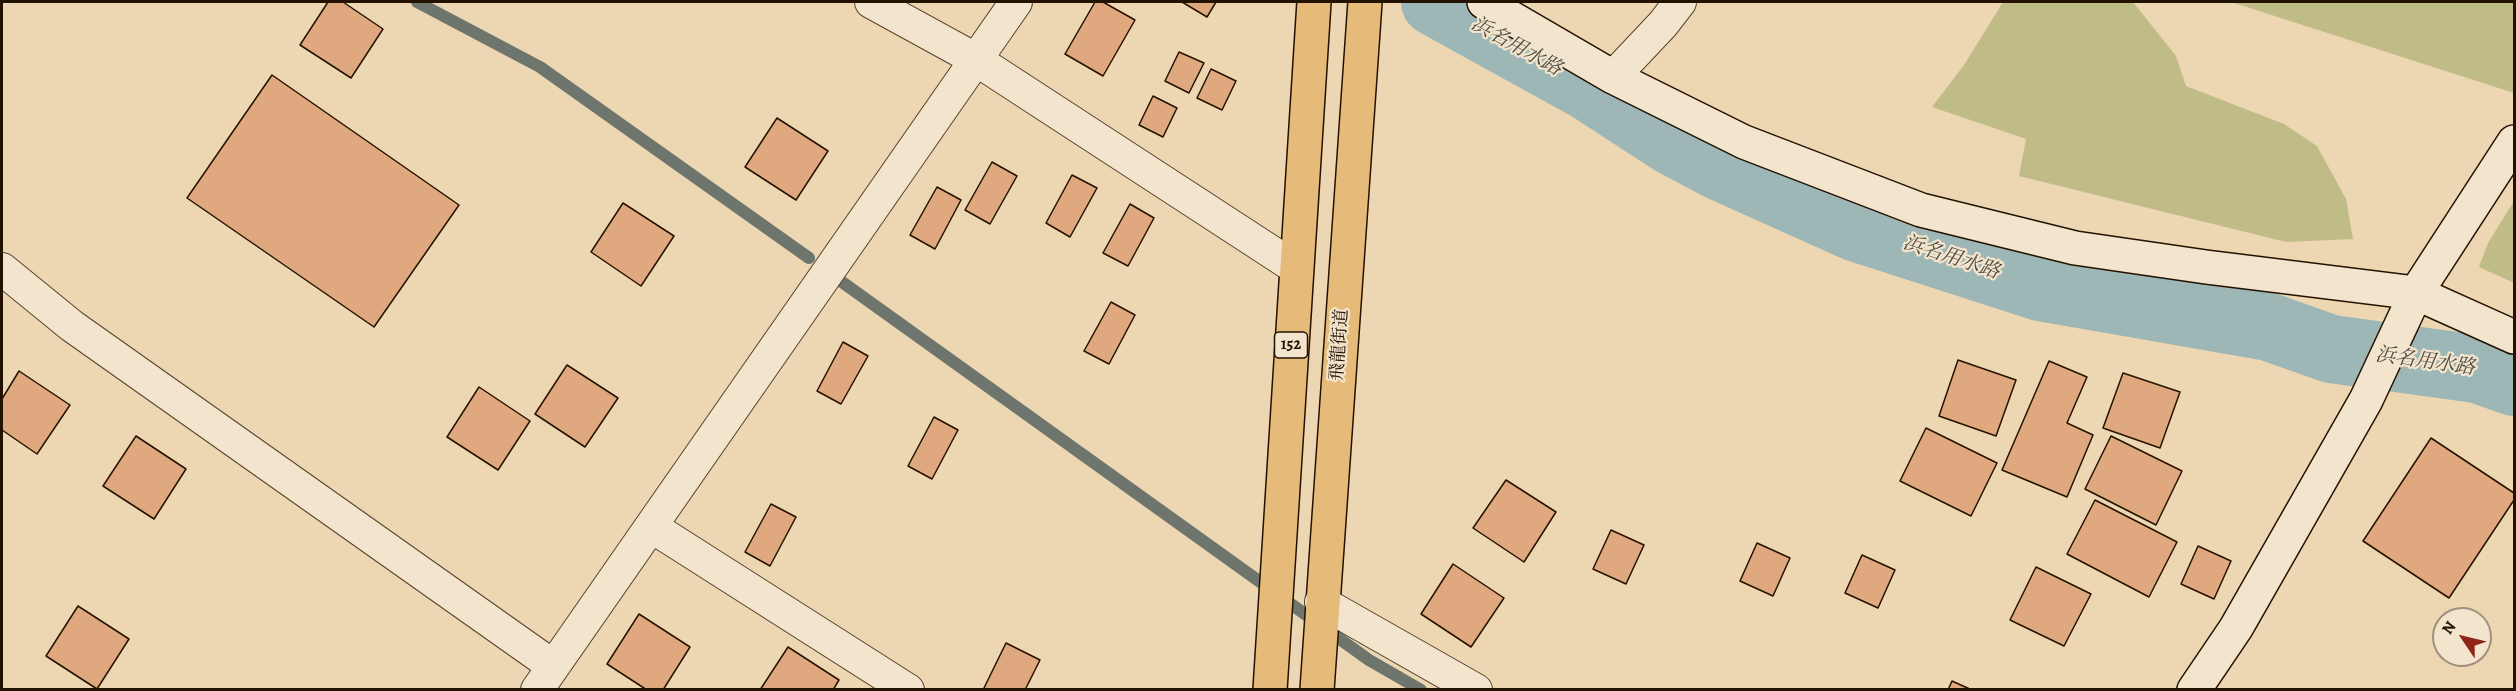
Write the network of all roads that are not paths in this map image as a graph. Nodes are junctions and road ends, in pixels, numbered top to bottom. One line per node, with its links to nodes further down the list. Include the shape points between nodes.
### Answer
1 (871, 2): 7 (street)
2 (1016, 2): 7 (street)
3 (1314, 2): 10 (highway, 152)
4 (1484, 2): 8 (street)
5 (1680, 2): 8 (street)
6 (1364, 15): 15 (highway, 飛龍街道)
7 (975, 59): 10 (street); 14 (street)
8 (1613, 77): 12 (street, via 1744,142 1921,210 2075,248)
9 (2514, 142): 12 (street)
10 (1296, 268): 18 (highway, 152)
11 (2, 269): 16 (street, via 72,326)
12 (2416, 293): 13 (street); 21 (street, via 2366,400 2236,628)
13 (2514, 337)
14 (652, 527): 16 (street); 17 (street)
15 (1322, 602): 19 (highway, 飛龍街道); 20 (street)
16 (545, 678)
17 (908, 690)
18 (1270, 690)
19 (1317, 690)
20 (1476, 690)
21 (2194, 690)

